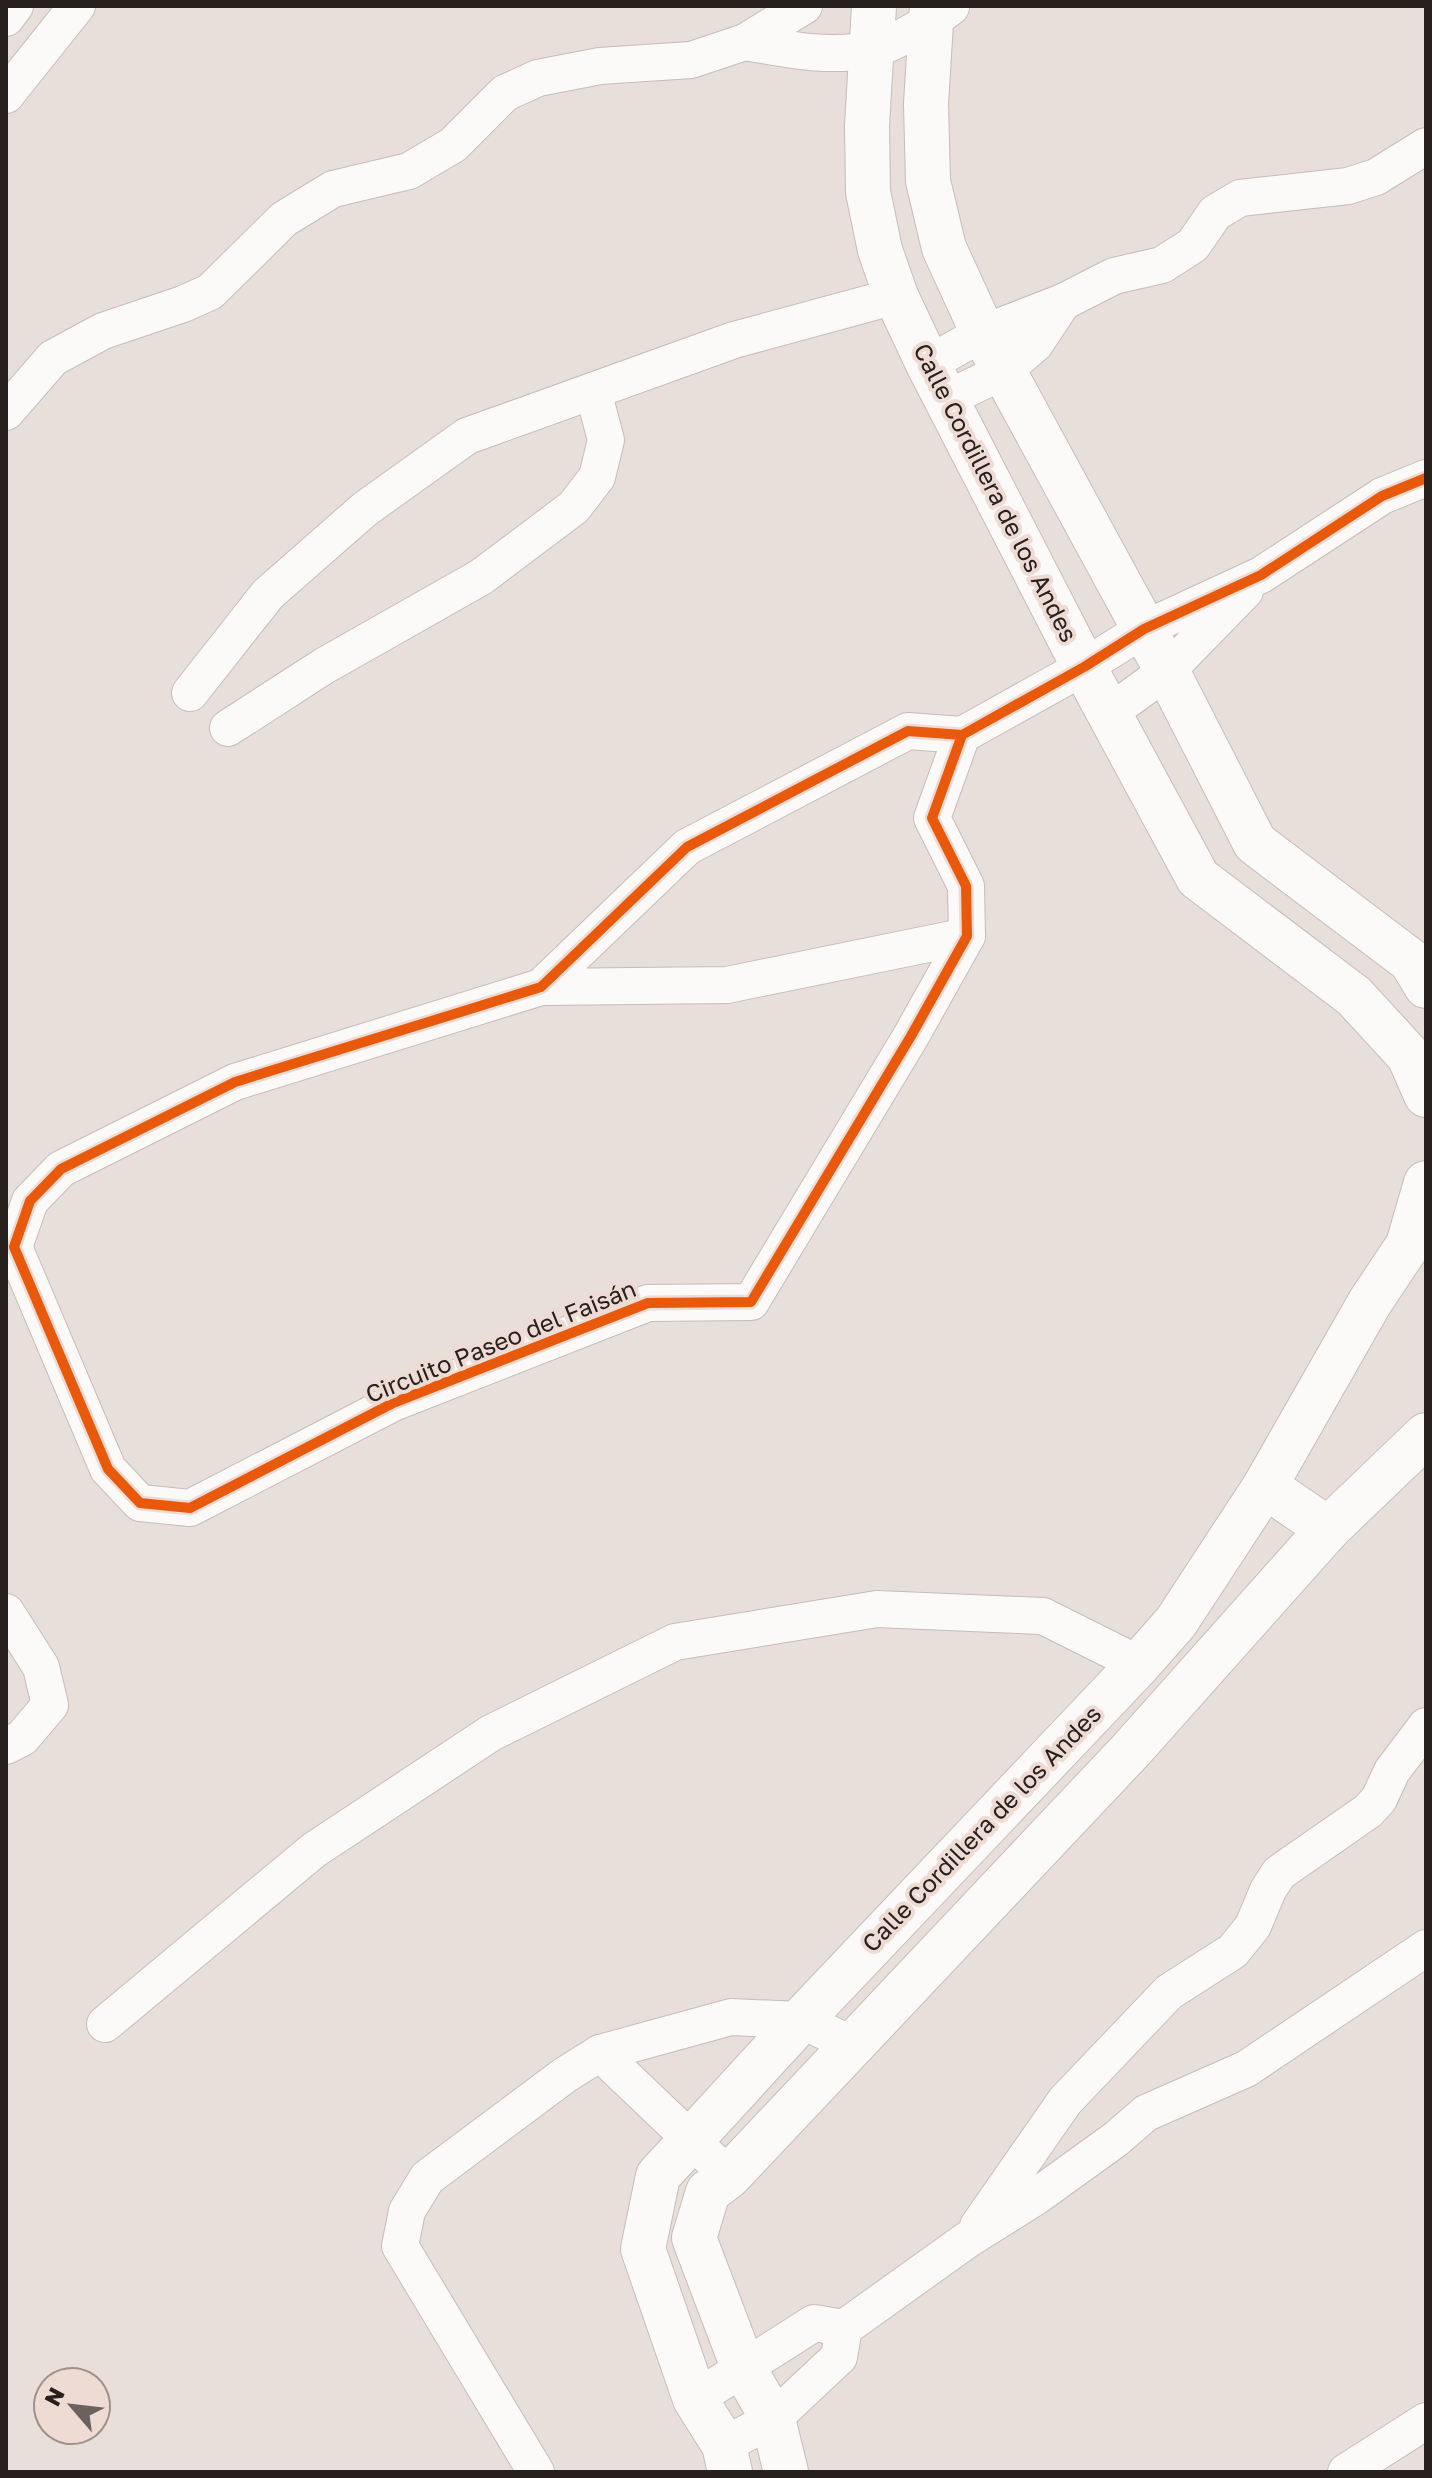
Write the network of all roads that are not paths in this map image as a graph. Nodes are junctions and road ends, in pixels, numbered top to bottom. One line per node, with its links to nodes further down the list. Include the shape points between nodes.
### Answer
1 (15, 6): 6 (street)
2 (77, 6): 9 (street)
3 (804, 6): 7 (street)
4 (874, 6): 8 (street, Calle Cordillera de los Andes)
5 (939, 11): 8 (street); 13 (street, via 926,104 928,181 944,248)
6 (6, 18)
7 (745, 42): 8 (street, via 810,54); 17 (street, via 691,60 600,66 538,78 505,93 453,145 409,171 333,189 284,219 210,292 103,331 53,358)
8 (871, 50): 11 (street, Calle Cordillera de los Andes, via 868,192)
9 (7, 92)
10 (1426, 146): 12 (street, via 1376,177 1348,186 1240,198 1215,213 1193,245 1162,265 1114,276)
11 (896, 296): 15 (street, Calle Cordillera de los Andes); 16 (street, via 734,340)
12 (1063, 302): 13 (street); 14 (street, via 1035,344)
13 (983, 333): 14 (street); 15 (street)
14 (1004, 371): 15 (street); 20 (street)
15 (937, 382): 21 (street, Calle Cordillera de los Andes)
16 (593, 391): 23 (street, via 467,436 365,509 268,594); 25 (street, via 606,440 597,477 574,507 481,577 324,666)
17 (6, 412)
18 (1426, 478): 19 (street, via 1382,496)
19 (1261, 575): 20 (street); 22 (street)
20 (1144, 629): 21 (street); 22 (street)
21 (1084, 667): 24 (street, Calle Cordillera de los Andes); 26 (street)
22 (1167, 671): 24 (street); 28 (street, via 1255,843 1411,961)
23 (190, 693)
24 (1109, 713): 30 (street, Calle Cordillera de los Andes, via 1198,878 1354,996 1409,1056)
25 (228, 728)
26 (962, 735): 27 (street, via 932,818 966,886); 29 (street, Circuito Paseo del Faisán, via 908,731 687,847)
27 (967, 936): 29 (street, Circuito Paseo del Faisán, via 727,985); 29 (street, Circuito Paseo del Faisán, via 751,1302 648,1303 393,1403 190,1508 140,1503 108,1469 14,1247 30,1201 61,1169 235,1082)
28 (1426, 986)
29 (541, 987)
30 (1426, 1095)
31 (1426, 1183): 32 (street, Calle Cordillera de los Andes)
32 (1417, 1241): 34 (street, Calle Cordillera de los Andes, via 1370,1302)
33 (1426, 1435): 35 (street)
34 (1265, 1486): 35 (street); 37 (street, Calle Cordillera de los Andes, via 1176,1622)
35 (1328, 1529): 41 (street)
36 (6, 1612): 40 (street, via 41,1667 50,1705 22,1738)
37 (1139, 1664): 38 (street, Calle Cordillera de los Andes); 44 (street, via 1043,1616 877,1609 675,1642 491,1733 314,1850)
38 (1093, 1712): 41 (street); 43 (street, Calle Cordillera de los Andes)
39 (1426, 1726): 49 (street, via 1368,1811 1279,1873 1253,1926 1233,1951 1169,1992 1065,2101)
40 (6, 1746)
41 (1132, 1749): 45 (street)
42 (1426, 1948): 49 (street, via 1246,2069 1146,2113 1037,2196)
43 (801, 2020): 45 (street); 46 (street, via 731,2017); 47 (street, Calle Cordillera de los Andes)
44 (105, 2024)
45 (853, 2045): 48 (street)
46 (600, 2053): 47 (street); 56 (street, via 427,2178 407,2211 400,2246)
47 (691, 2139): 48 (street); 52 (street, Calle Cordillera de los Andes, via 658,2176 643,2249)
48 (729, 2176): 51 (street, via 708,2192 694,2238)
49 (967, 2240): 50 (street)
50 (844, 2328): 51 (street, via 814,2323); 53 (street, via 839,2357)
51 (743, 2367): 52 (street); 53 (street)
52 (695, 2399): 55 (street, Calle Cordillera de los Andes)
53 (773, 2419): 55 (street); 57 (street)
54 (1426, 2421): 58 (street)
55 (727, 2458)
56 (536, 2472)
57 (786, 2472)
58 (1346, 2472)

